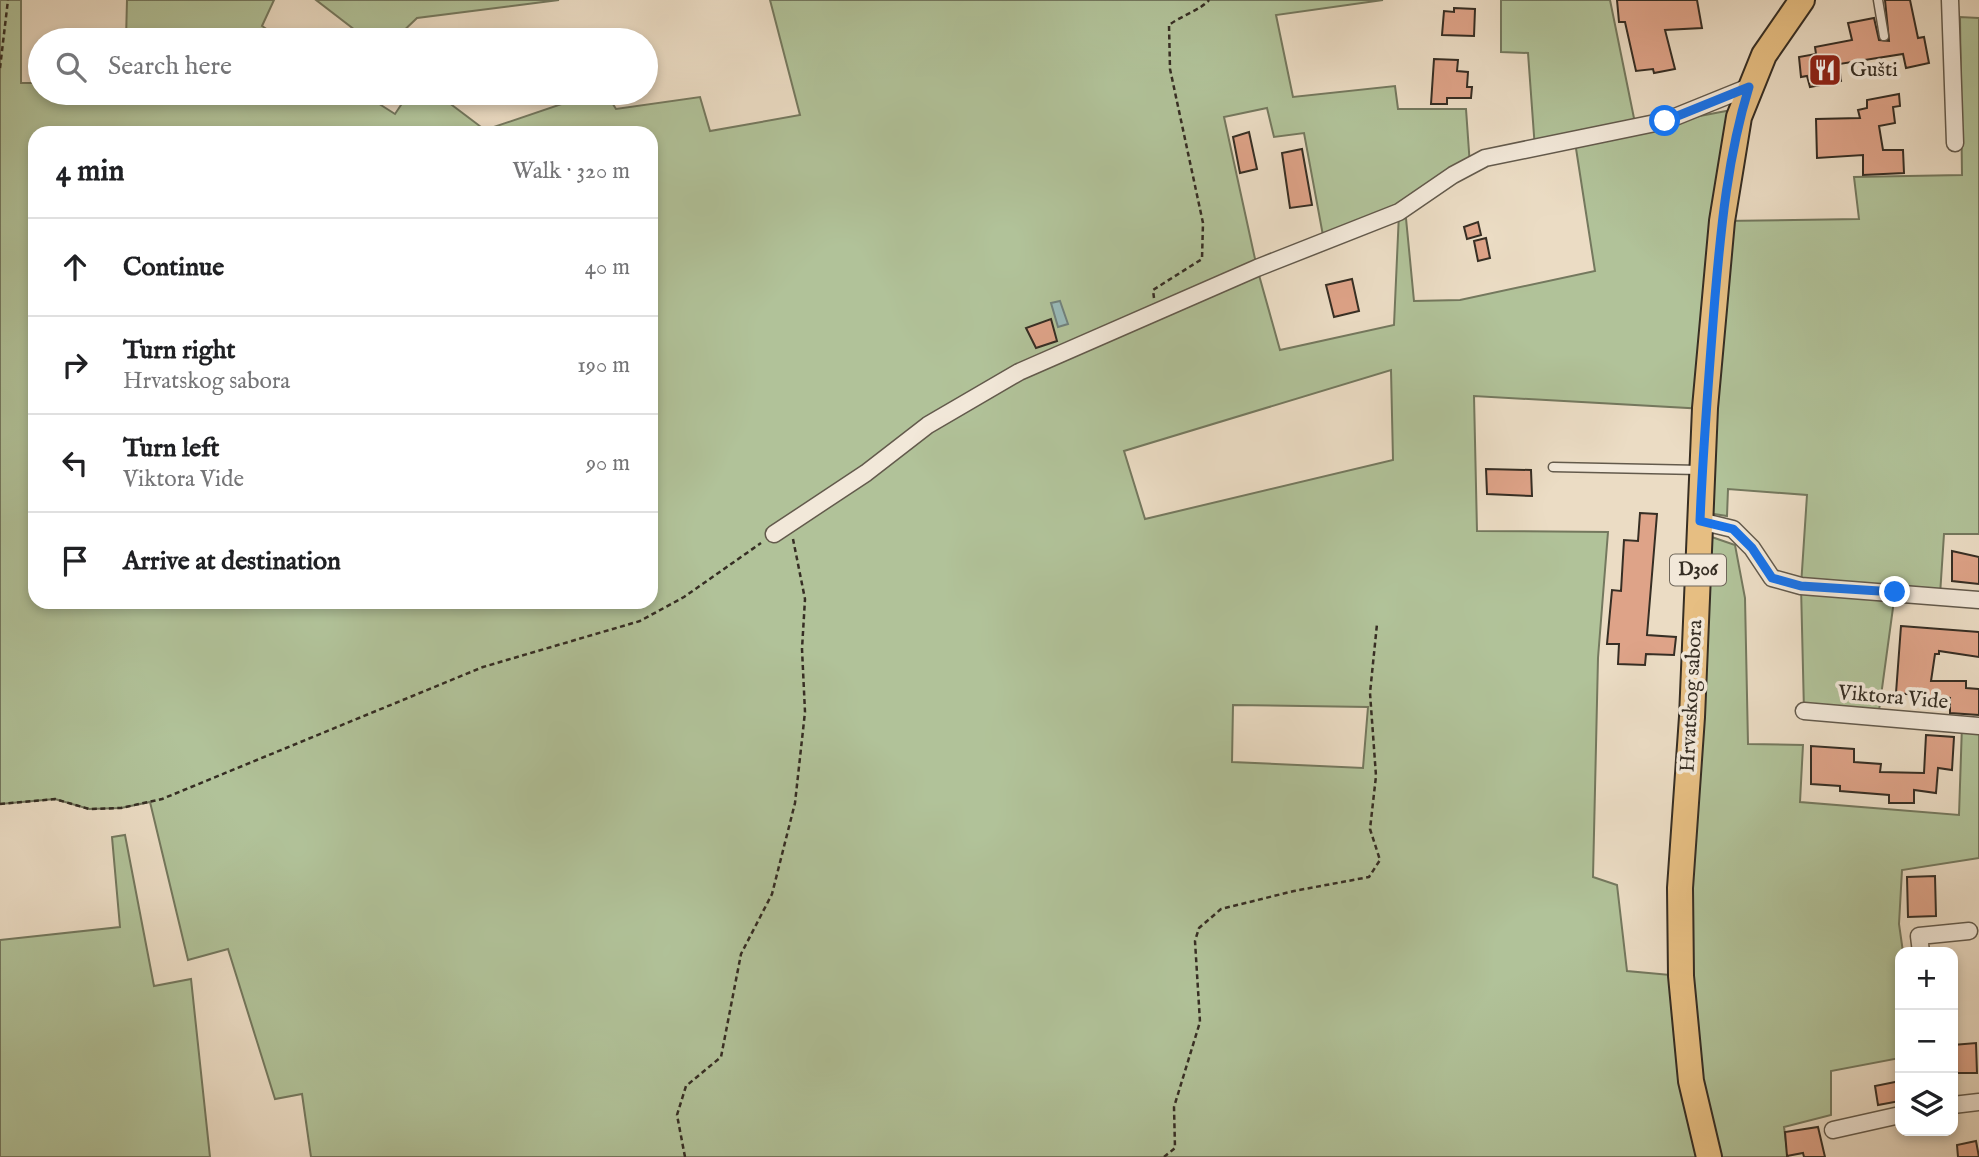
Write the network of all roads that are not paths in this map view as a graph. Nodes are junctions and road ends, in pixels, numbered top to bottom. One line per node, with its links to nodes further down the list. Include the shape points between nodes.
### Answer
1 (1802, 0): 5 (main road, Hrvatskog sabora / D306, via 1764,55)
2 (1878, 0): 4 (lane)
3 (1950, 0): 6 (street)
4 (1884, 36)
5 (1749, 87): 8 (main road, Hrvatskog sabora / D306, via 1739,117 1722,221); 10 (street, via 1665,121 1485,158 1399,212 1019,372 928,425)
6 (1955, 143)
7 (1553, 467): 8 (lane)
8 (1703, 470): 9 (main road, Hrvatskog sabora / D306)
9 (1700, 521): 11 (street, via 1733,529 1772,578 1801,586); 20 (main road, Hrvatskog sabora / D306, via 1681,888 1681,976 1691,1081)
10 (774, 534)
11 (1979, 600)
12 (1804, 711): 13 (street, Viktora Vide)
13 (1979, 726)
14 (1969, 931): 15 (street, via 1919,936)
15 (1920, 947)
16 (1979, 1102): 17 (street)
17 (1958, 1104)
18 (1895, 1116): 19 (street)
19 (1833, 1130)
20 (1709, 1157)

